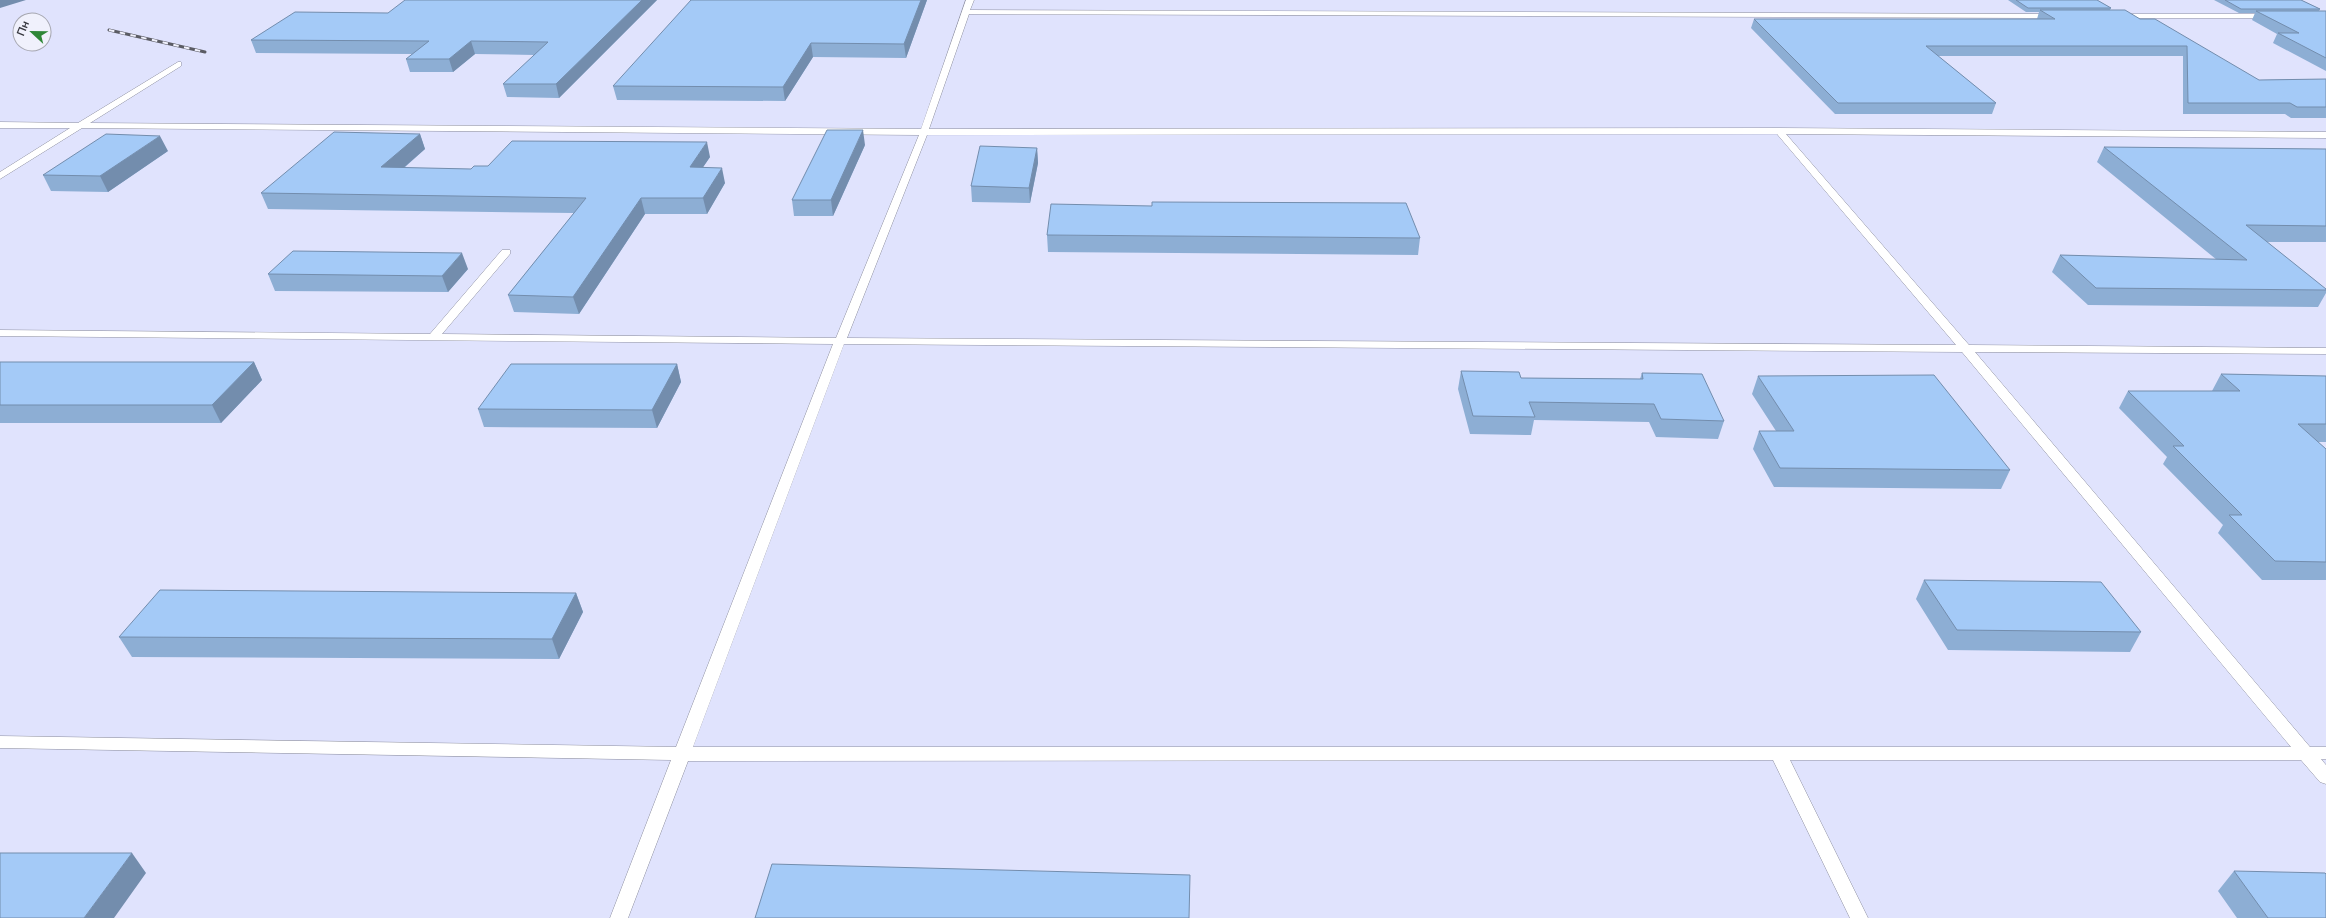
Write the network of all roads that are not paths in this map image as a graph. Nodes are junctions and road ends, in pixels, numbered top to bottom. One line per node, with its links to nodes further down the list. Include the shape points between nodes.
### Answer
1 (970, 0): 2 (lane)
2 (965, 12): 3 (lane); 10 (lane)
3 (2064, 16)
4 (2112, 16): 5 (lane)
5 (2282, 16)
6 (178, 64): 8 (lane)
7 (0, 125): 8 (lane)
8 (79, 125): 10 (lane); 12 (lane)
9 (1779, 131): 10 (lane); 11 (lane); 17 (lane)
10 (924, 132): 16 (lane)
11 (2326, 135)
12 (0, 176)
13 (506, 252): 15 (lane)
14 (0, 333): 15 (lane)
15 (433, 337): 16 (lane)
16 (840, 341): 17 (lane); 23 (lane)
17 (1966, 348): 18 (lane); 20 (lane)
18 (2326, 351)
19 (0, 742): 23 (lane)
20 (2306, 752): 21 (lane); 22 (lane); 24 (lane)
21 (1778, 753): 23 (lane); 26 (lane)
22 (2326, 753)
23 (682, 754): 25 (lane)
24 (2326, 777)
25 (619, 918)
26 (1859, 918)

